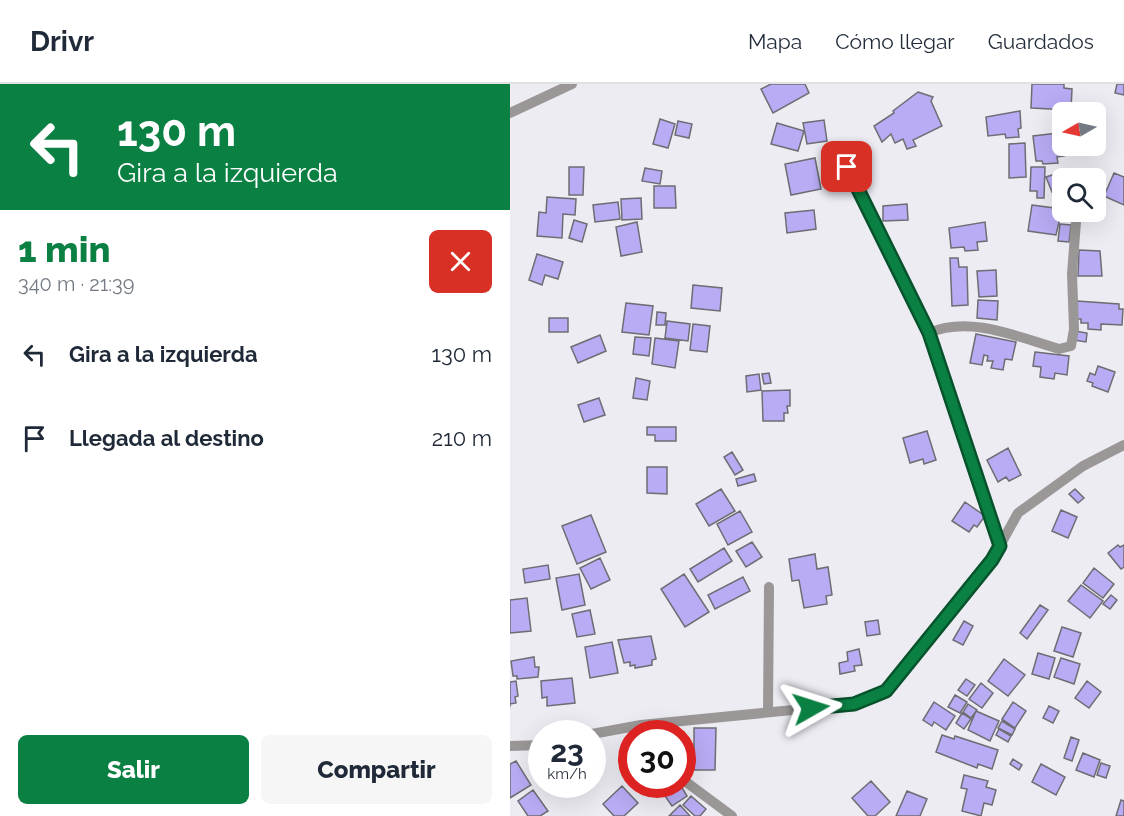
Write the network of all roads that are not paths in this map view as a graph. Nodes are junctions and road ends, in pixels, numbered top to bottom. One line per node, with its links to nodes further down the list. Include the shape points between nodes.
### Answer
1 (572, 84): 2 (street)
2 (510, 113)
3 (836, 146): 5 (street)
4 (1076, 222): 5 (street, via 1071,346 1059,349 969,326 951,326)
5 (929, 333): 7 (street)
6 (1124, 446): 7 (street, via 1083,466 1018,513)
7 (1000, 546): 9 (street, via 886,691 854,704)
8 (769, 587): 9 (street)
9 (768, 712): 10 (street)
10 (696, 722)
11 (528, 745): 12 (street)
12 (510, 746)
13 (696, 789): 14 (street)
14 (732, 816)

